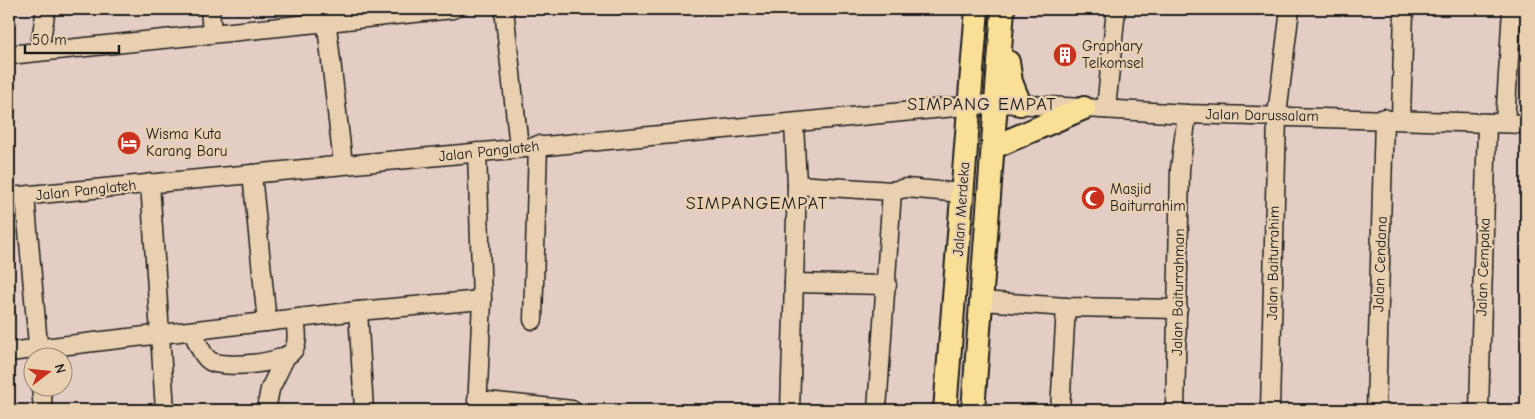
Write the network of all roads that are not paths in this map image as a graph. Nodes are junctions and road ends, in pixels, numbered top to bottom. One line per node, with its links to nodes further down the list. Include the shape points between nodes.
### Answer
1 (46, 9): 13 (street)
2 (210, 9): 12 (street)
3 (452, 9): 11 (street)
4 (504, 9): 27 (street)
5 (977, 9): 17 (main road, Jalan Merdeka)
6 (1004, 9): 15 (main road, Jalan Merdeka); 16 (main road, via 1010,82)
7 (1116, 9): 19 (street)
8 (1290, 9): 21 (street, Jalan Baiturrahim)
9 (1404, 9): 22 (street, Jalan Cendana)
10 (1512, 9): 24 (street, Jalan Cempaka)
11 (326, 15): 12 (street); 30 (street)
12 (212, 33): 13 (street)
13 (39, 51): 14 (street)
14 (9, 55)
15 (997, 103): 16 (street, Jalan Darussalam); 17 (street, Jalan Darussalam); 28 (main road, Jalan Merdeka)
16 (1020, 104): 18 (street, Jalan Darussalam)
17 (969, 105): 23 (street, Jalan Panglateh); 35 (main road, Jalan Merdeka)
18 (1084, 108): 19 (street, Jalan Darussalam); 28 (main road)
19 (1106, 109): 20 (street, Jalan Darussalam)
20 (1187, 114): 21 (street, Jalan Darussalam); 42 (street, Jalan Baiturrahman, via 1180,169)
21 (1277, 115): 22 (street, Jalan Darussalam); 68 (street, Jalan Baiturrahim)
22 (1392, 119): 24 (street, Jalan Darussalam); 69 (street, Jalan Cendana)
23 (794, 123): 26 (street, Jalan Panglateh); 33 (street)
24 (1496, 123): 25 (street, Jalan Darussalam); 70 (street, Jalan Cempaka)
25 (1526, 124)
26 (538, 146): 27 (street, Jalan Panglateh); 45 (street)
27 (519, 147): 29 (street, Jalan Panglateh)
28 (994, 147): 40 (main road, Jalan Merdeka)
29 (477, 152): 30 (street, Jalan Panglateh); 39 (street)
30 (343, 164): 31 (street, Jalan Panglateh)
31 (252, 174): 32 (street, Jalan Panglateh); 46 (street)
32 (150, 183): 36 (street, Jalan Panglateh); 48 (street)
33 (797, 185): 34 (street); 37 (street)
34 (892, 190): 35 (street); 38 (street)
35 (962, 192): 64 (main road, Jalan Merdeka)
36 (17, 197): 49 (street)
37 (794, 283): 38 (street); 62 (street)
38 (887, 284): 63 (street)
39 (482, 300): 43 (street); 55 (street)
40 (982, 301): 41 (street); 65 (main road, Jalan Merdeka)
41 (1066, 308): 42 (street); 66 (street)
42 (1178, 308): 67 (street, Jalan Baiturrahman)
43 (358, 312): 44 (street); 60 (street)
44 (295, 319): 46 (street); 53 (street, via 297,341 294,351)
45 (533, 320)
46 (267, 322): 47 (street)
47 (192, 331): 48 (street); 53 (street, via 211,362 235,365)
48 (162, 334): 50 (street); 58 (street)
49 (38, 346)
50 (72, 348)
51 (9, 352): 52 (street)
52 (22, 352)
53 (285, 358): 59 (street, via 270,389)
54 (42, 396): 57 (street)
55 (477, 405): 56 (street)
56 (533, 408): 61 (street)
57 (43, 410)
58 (166, 410)
59 (266, 410)
60 (364, 410)
61 (572, 410)
62 (790, 410)
63 (876, 410)
64 (945, 410)
65 (973, 410)
66 (1060, 410)
67 (1175, 410)
68 (1270, 410)
69 (1376, 410)
70 (1479, 410)

